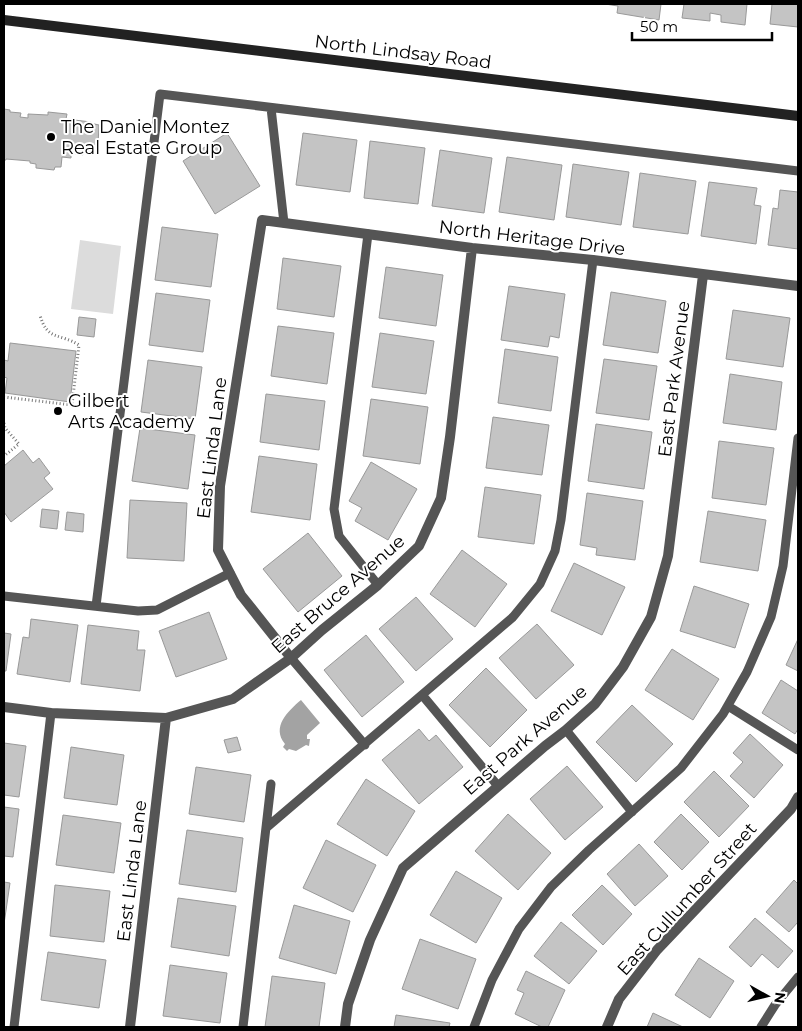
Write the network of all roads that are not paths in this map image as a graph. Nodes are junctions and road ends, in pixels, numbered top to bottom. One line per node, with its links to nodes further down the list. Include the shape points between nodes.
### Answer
1 (4, 20): 3 (main road, North Lindsay Road)
2 (271, 108): 4 (lane); 6 (lane); 16 (lane, via 160,94)
3 (798, 116)
4 (798, 171)
5 (262, 220): 6 (street, North Heritage Drive); 13 (street, East Linda Lane, via 220,486 218,550)
6 (284, 223): 7 (street, North Heritage Drive)
7 (368, 234): 8 (street, North Heritage Drive); 14 (lane, via 334,509 339,536)
8 (472, 248): 9 (street, North Heritage Drive); 14 (street, East Bruce Avenue, via 441,498 419,546)
9 (593, 260): 10 (street, North Heritage Drive); 18 (lane, via 555,551 540,584 513,617)
10 (703, 275): 11 (street, North Heritage Drive); 23 (street, East Park Avenue, via 668,556 651,617 623,667 595,704)
11 (798, 286)
12 (798, 438): 19 (lane, via 783,566 771,617)
13 (230, 573): 16 (lane, via 156,610); 17 (street, East Linda Lane, via 241,595)
14 (378, 585): 17 (street, East Bruce Avenue)
15 (4, 596): 16 (lane)
16 (96, 606)
17 (291, 658): 22 (street, East Bruce Avenue, via 233,699); 24 (lane)
18 (423, 696): 24 (lane); 27 (lane)
19 (728, 706): 25 (lane); 29 (lane, via 681,768)
20 (4, 707): 21 (street, East Bruce Avenue)
21 (51, 713): 22 (street, East Bruce Avenue); 32 (lane)
22 (166, 718): 33 (street, East Linda Lane)
23 (566, 730): 27 (street, East Park Avenue); 29 (lane)
24 (365, 744): 30 (lane)
25 (798, 750)
26 (271, 784): 30 (lane)
27 (498, 786): 35 (street, East Park Avenue, via 403,868 370,940 348,1004)
28 (798, 797): 37 (street, East Cullumber Street, via 791,809 657,950 619,999)
29 (632, 812): 36 (lane, via 551,887 519,930 492,980)
30 (266, 828): 34 (lane)
31 (798, 977): 38 (lane, via 774,1005)
32 (14, 1027)
33 (130, 1027)
34 (243, 1027)
35 (345, 1027)
36 (474, 1027)
37 (607, 1027)
38 (761, 1027)

